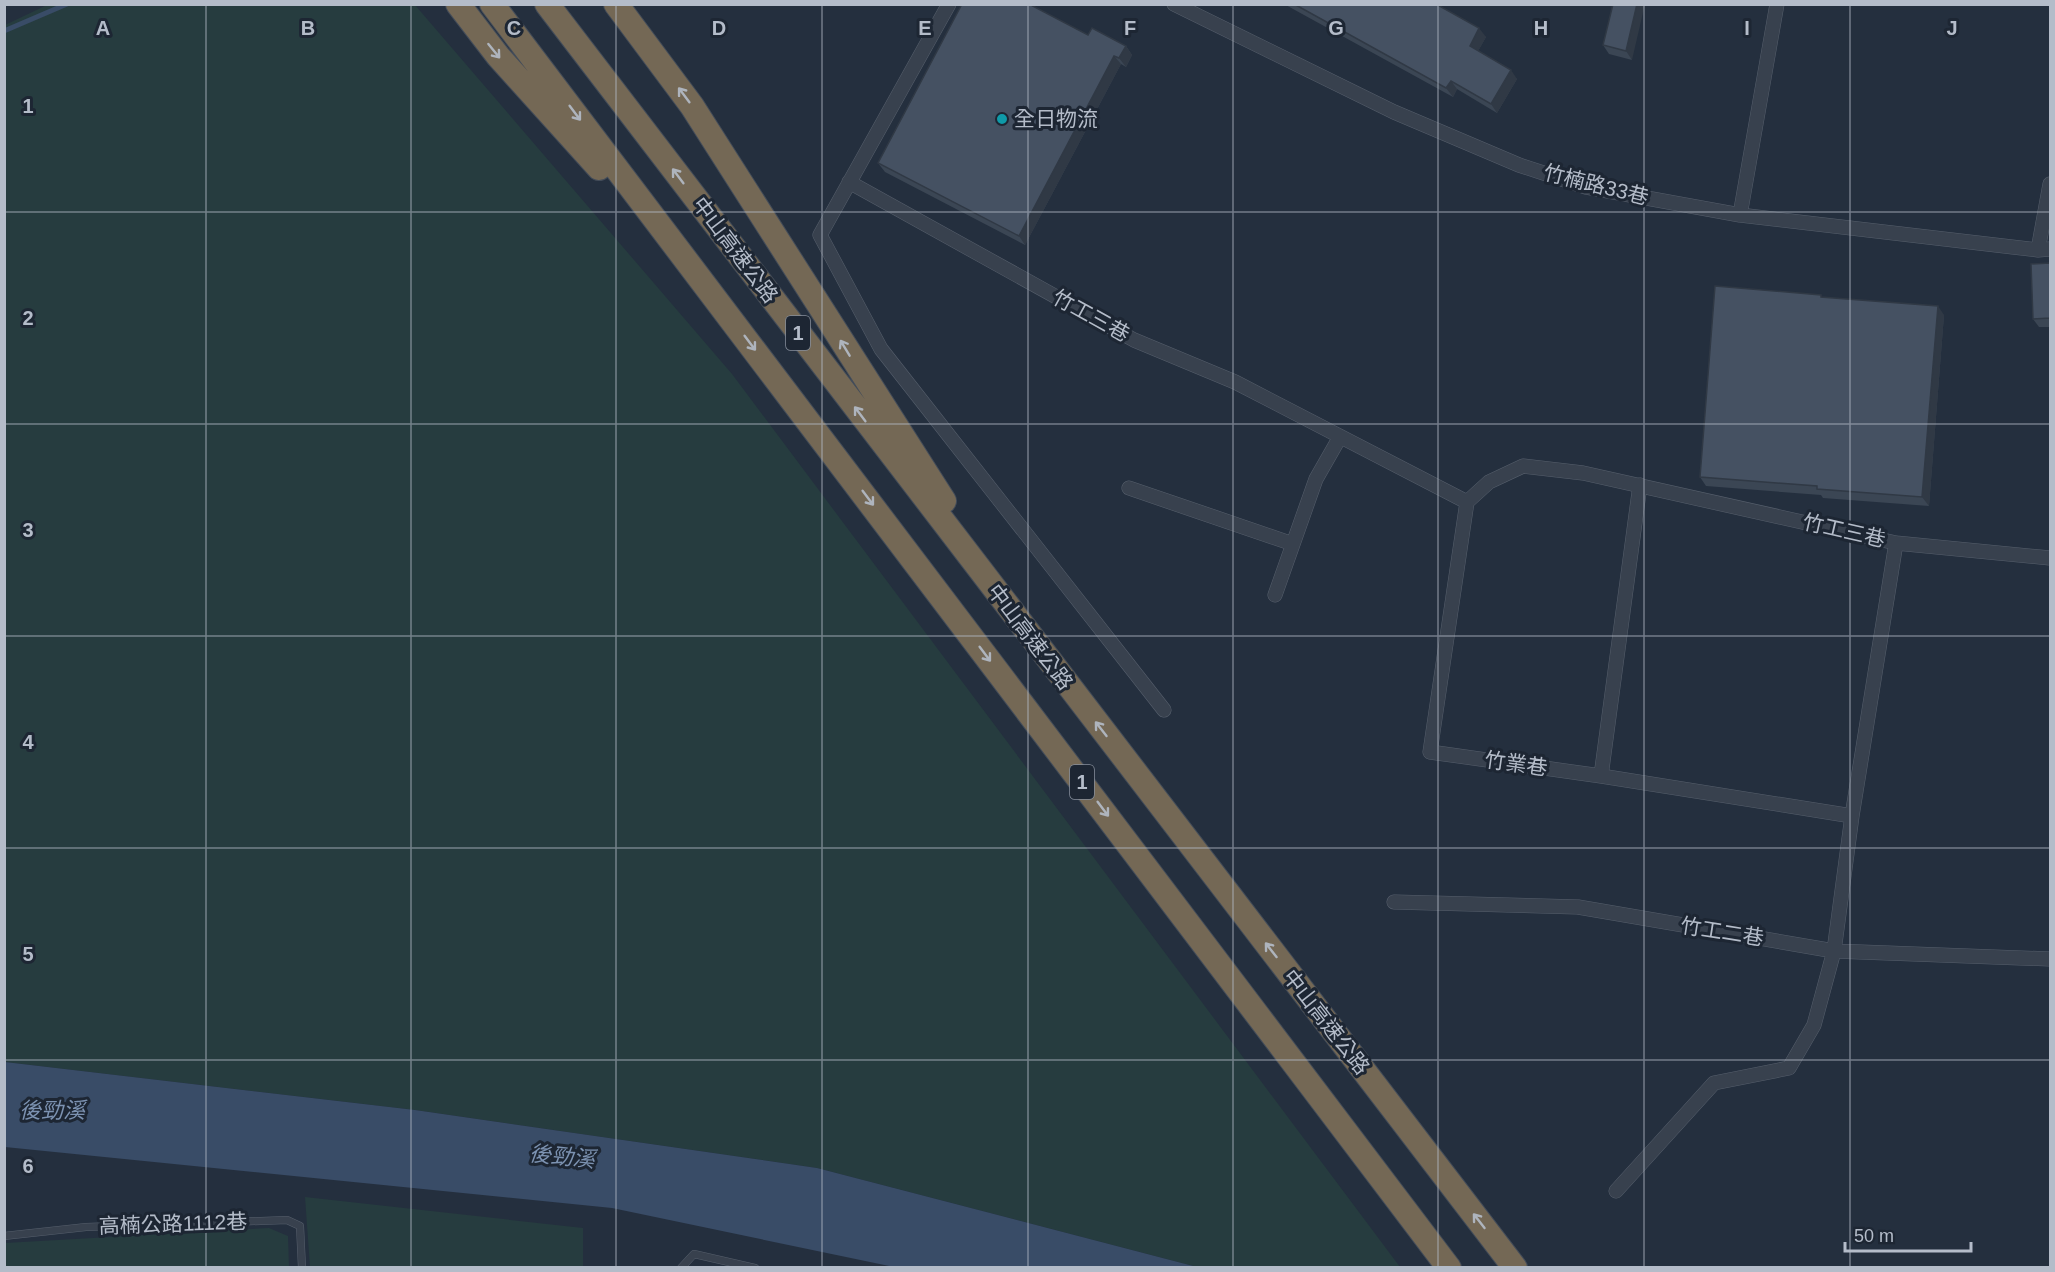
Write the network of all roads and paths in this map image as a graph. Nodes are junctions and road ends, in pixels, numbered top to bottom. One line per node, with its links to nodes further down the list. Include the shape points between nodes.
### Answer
1 (458, 4): 12 (highway, one-way to 12, via 498,56)
2 (492, 4): 12 (highway, 中山高速公路 / 1, one-way to 12)
3 (547, 4): 21 (highway, 中山高速公路 / 1, one-way to 3)
4 (614, 4): 21 (highway, one-way to 4, via 692,106)
5 (949, 4): 8 (street)
6 (1174, 4): 10 (street, 竹楠路33巷, via 1394,112 1519,165 1586,187)
7 (1777, 4): 10 (street)
8 (849, 182): 13 (street, 竹工三巷, via 1134,340 1235,382); 22 (street, via 820,235 881,349)
9 (2050, 184): 11 (street)
10 (1740, 215): 11 (street, 竹楠路33巷)
11 (2044, 249)
12 (715, 296): 33 (highway, 中山高速公路 / 1, one-way to 33)
13 (1340, 437): 16 (street, 竹工三巷); 18 (street, via 1316,479)
14 (1640, 485): 16 (street, 竹工三巷, via 1523,466 1489,482); 17 (street, 竹工三巷); 23 (street)
15 (1129, 488): 18 (street)
16 (1467, 502): 23 (street, 竹業巷, via 1430,752)
17 (1896, 543): 19 (street, 竹工三巷); 24 (street)
18 (1293, 544): 20 (street)
19 (2050, 558)
20 (1275, 595)
21 (1048, 661): 34 (highway, 中山高速公路 / 1, one-way to 21)
22 (1164, 710)
23 (1601, 776): 24 (street, 竹業巷)
24 (1852, 816): 26 (street)
25 (1394, 902): 26 (street, 竹工二巷, via 1578,907)
26 (1834, 951): 27 (street, 竹工二巷); 28 (street, via 1814,1025 1789,1068 1714,1083)
27 (2050, 959)
28 (1616, 1191)
29 (4, 1236): 30 (lane, 高楠公路1112巷, via 86,1227 287,1220 300,1226)
30 (302, 1268)
31 (681, 1268): 32 (lane, via 694,1254)
32 (755, 1268)
33 (1449, 1268)
34 (1515, 1268)

